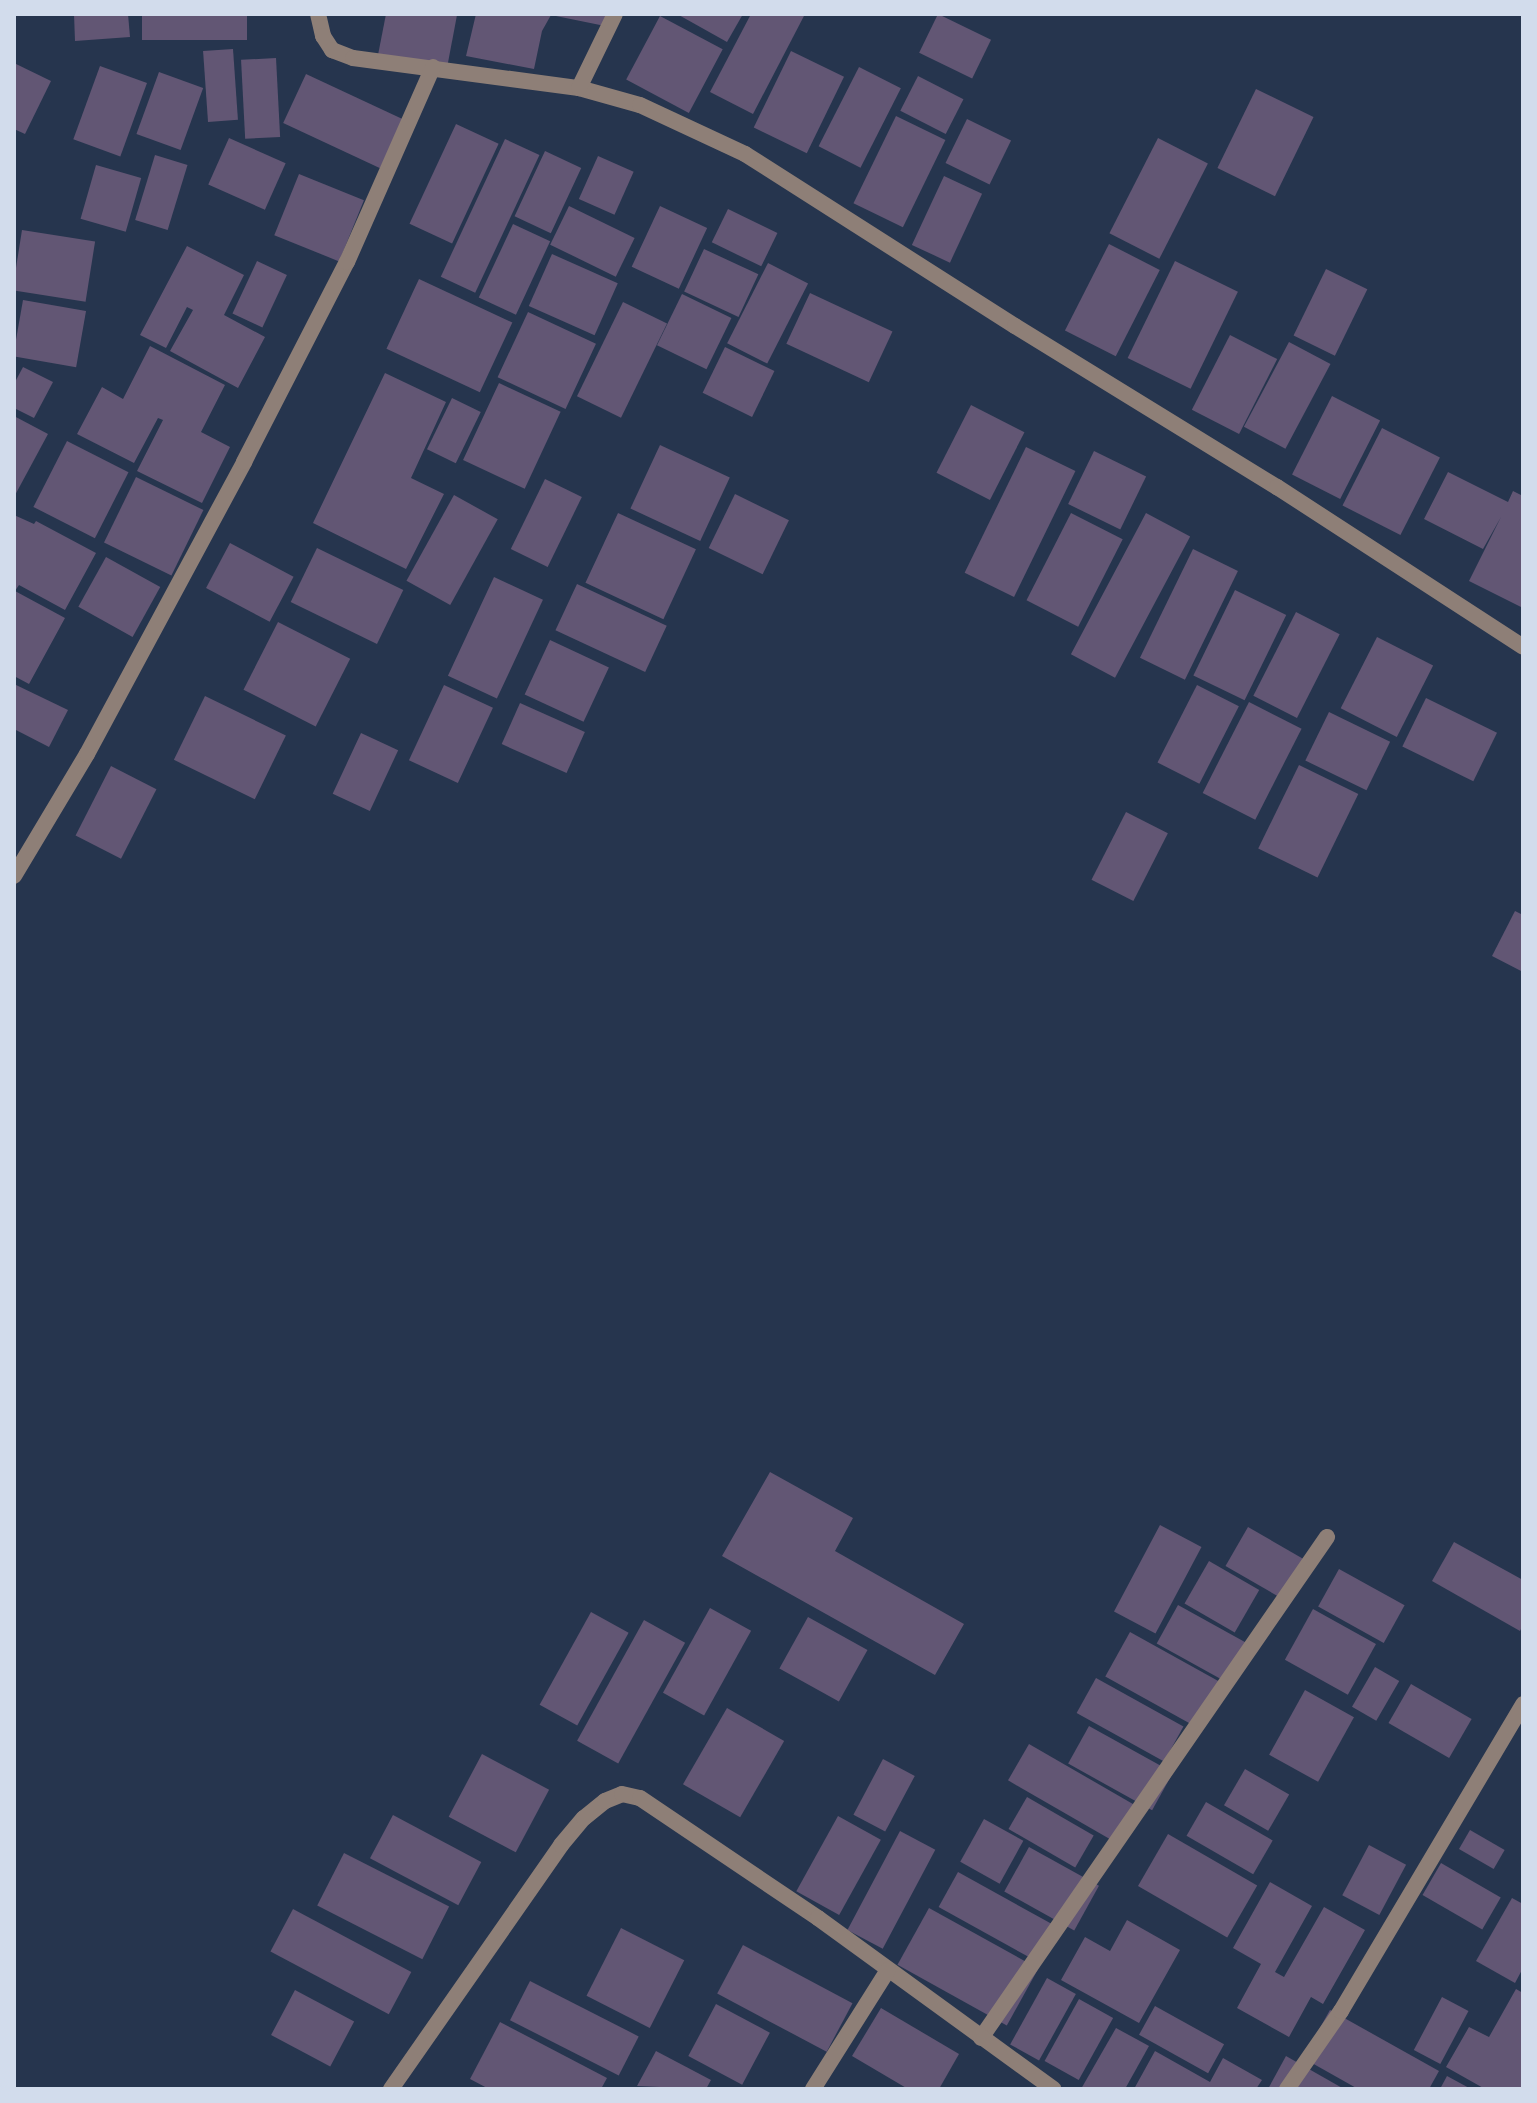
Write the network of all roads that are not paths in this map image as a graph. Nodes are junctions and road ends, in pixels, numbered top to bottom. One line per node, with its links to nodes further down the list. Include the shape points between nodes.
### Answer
1 (318, 14): 3 (street, via 332,50 377,63)
2 (615, 14): 4 (street)
3 (433, 67): 4 (street); 6 (street, via 347,262 258,435 87,754)
4 (579, 88): 5 (street, via 640,105 745,154)
5 (1523, 647)
6 (14, 876)
7 (1327, 1537): 10 (street)
8 (1523, 1704): 14 (street, via 1341,2011)
9 (888, 1970): 10 (street); 11 (street, via 653,1806 622,1794 584,1818 561,1845); 12 (street)
10 (981, 2038): 13 (street)
11 (391, 2089)
12 (813, 2089)
13 (1053, 2089)
14 (1287, 2089)

